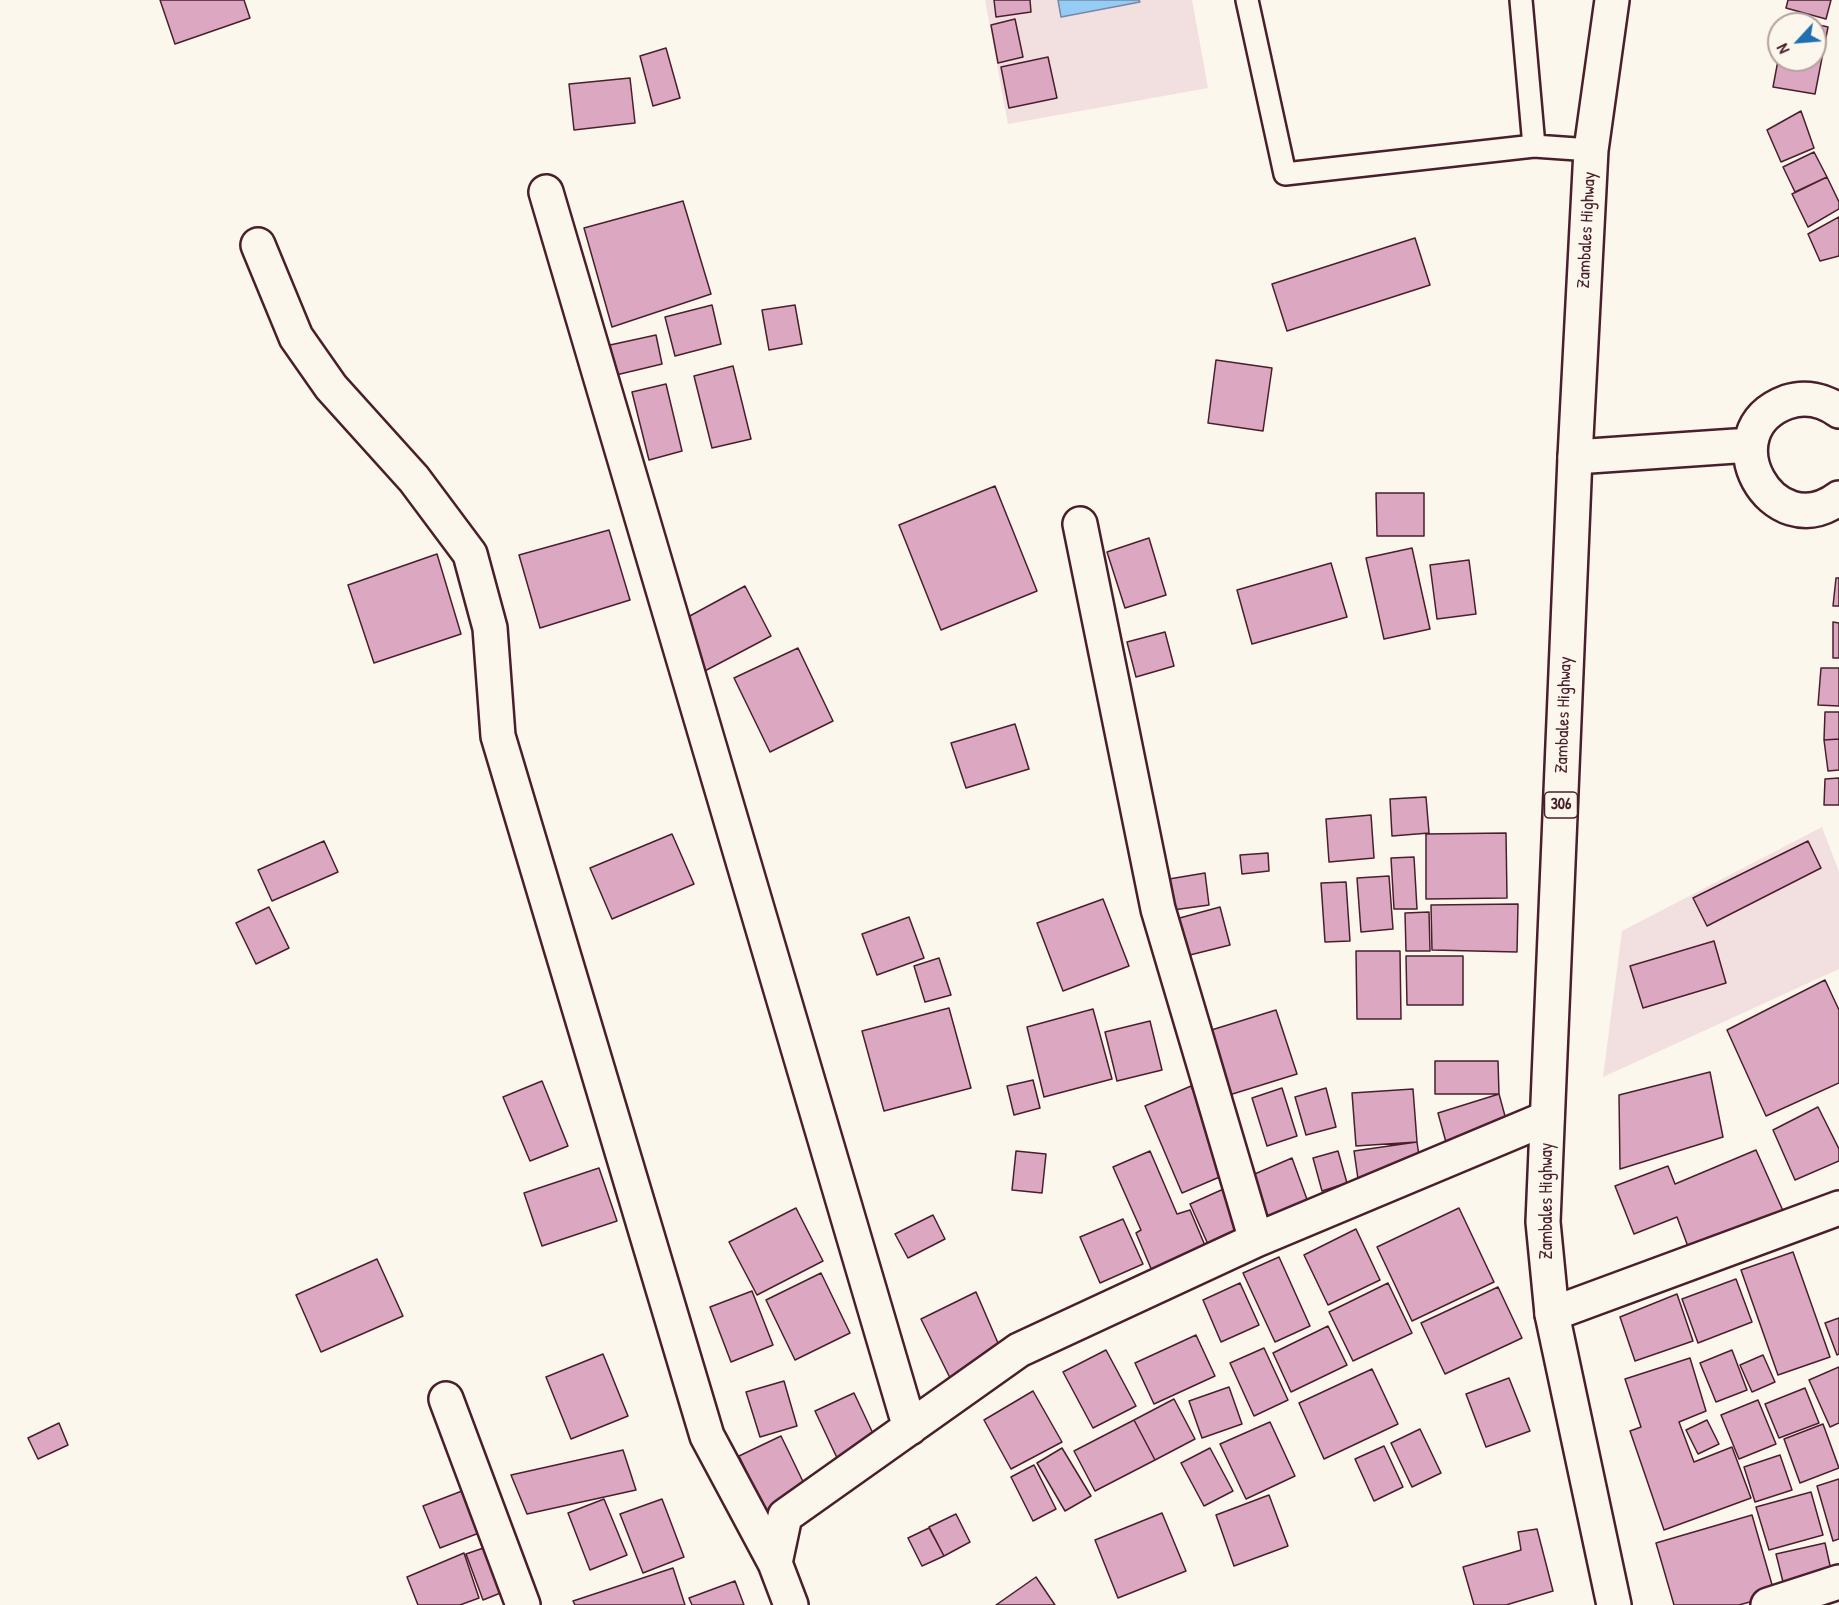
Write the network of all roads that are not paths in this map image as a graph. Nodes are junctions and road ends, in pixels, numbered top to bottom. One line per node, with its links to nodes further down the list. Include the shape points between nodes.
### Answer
1 (1247, 0): 4 (lane, via 1285,174)
2 (1521, 0): 4 (lane)
3 (1612, 0): 5 (street, Zambales Highway / 306)
4 (1534, 146): 5 (lane)
5 (1591, 150): 10 (street, Zambales Highway / 306)
6 (546, 192): 18 (street)
7 (258, 245): 19 (street, via 296,337 331,387 414,479 470,554 490,628 498,736 707,1436)
8 (1839, 411): 9 (street, via 1813,399 1777,406 1763,418)
9 (1750, 445): 10 (street); 11 (street, via 1753,470 1760,486 1772,498 1804,509 1822,507)
10 (1575, 457): 13 (street, Zambales Highway / 306)
11 (1839, 498)
12 (1080, 524): 15 (street, via 1158,909)
13 (1547, 1118): 15 (street); 16 (street, Zambales Highway / 306, via 1543,1222)
14 (1839, 1208): 16 (street)
15 (1256, 1240): 18 (street, via 1018,1350)
16 (1552, 1314): 23 (street, Zambales Highway / 306)
17 (446, 1399): 21 (street)
18 (910, 1428): 19 (street, via 785,1516)
19 (775, 1563): 22 (street)
20 (1839, 1582): 24 (street)
21 (523, 1605)
22 (791, 1605)
23 (1614, 1605)
24 (1768, 1605)

